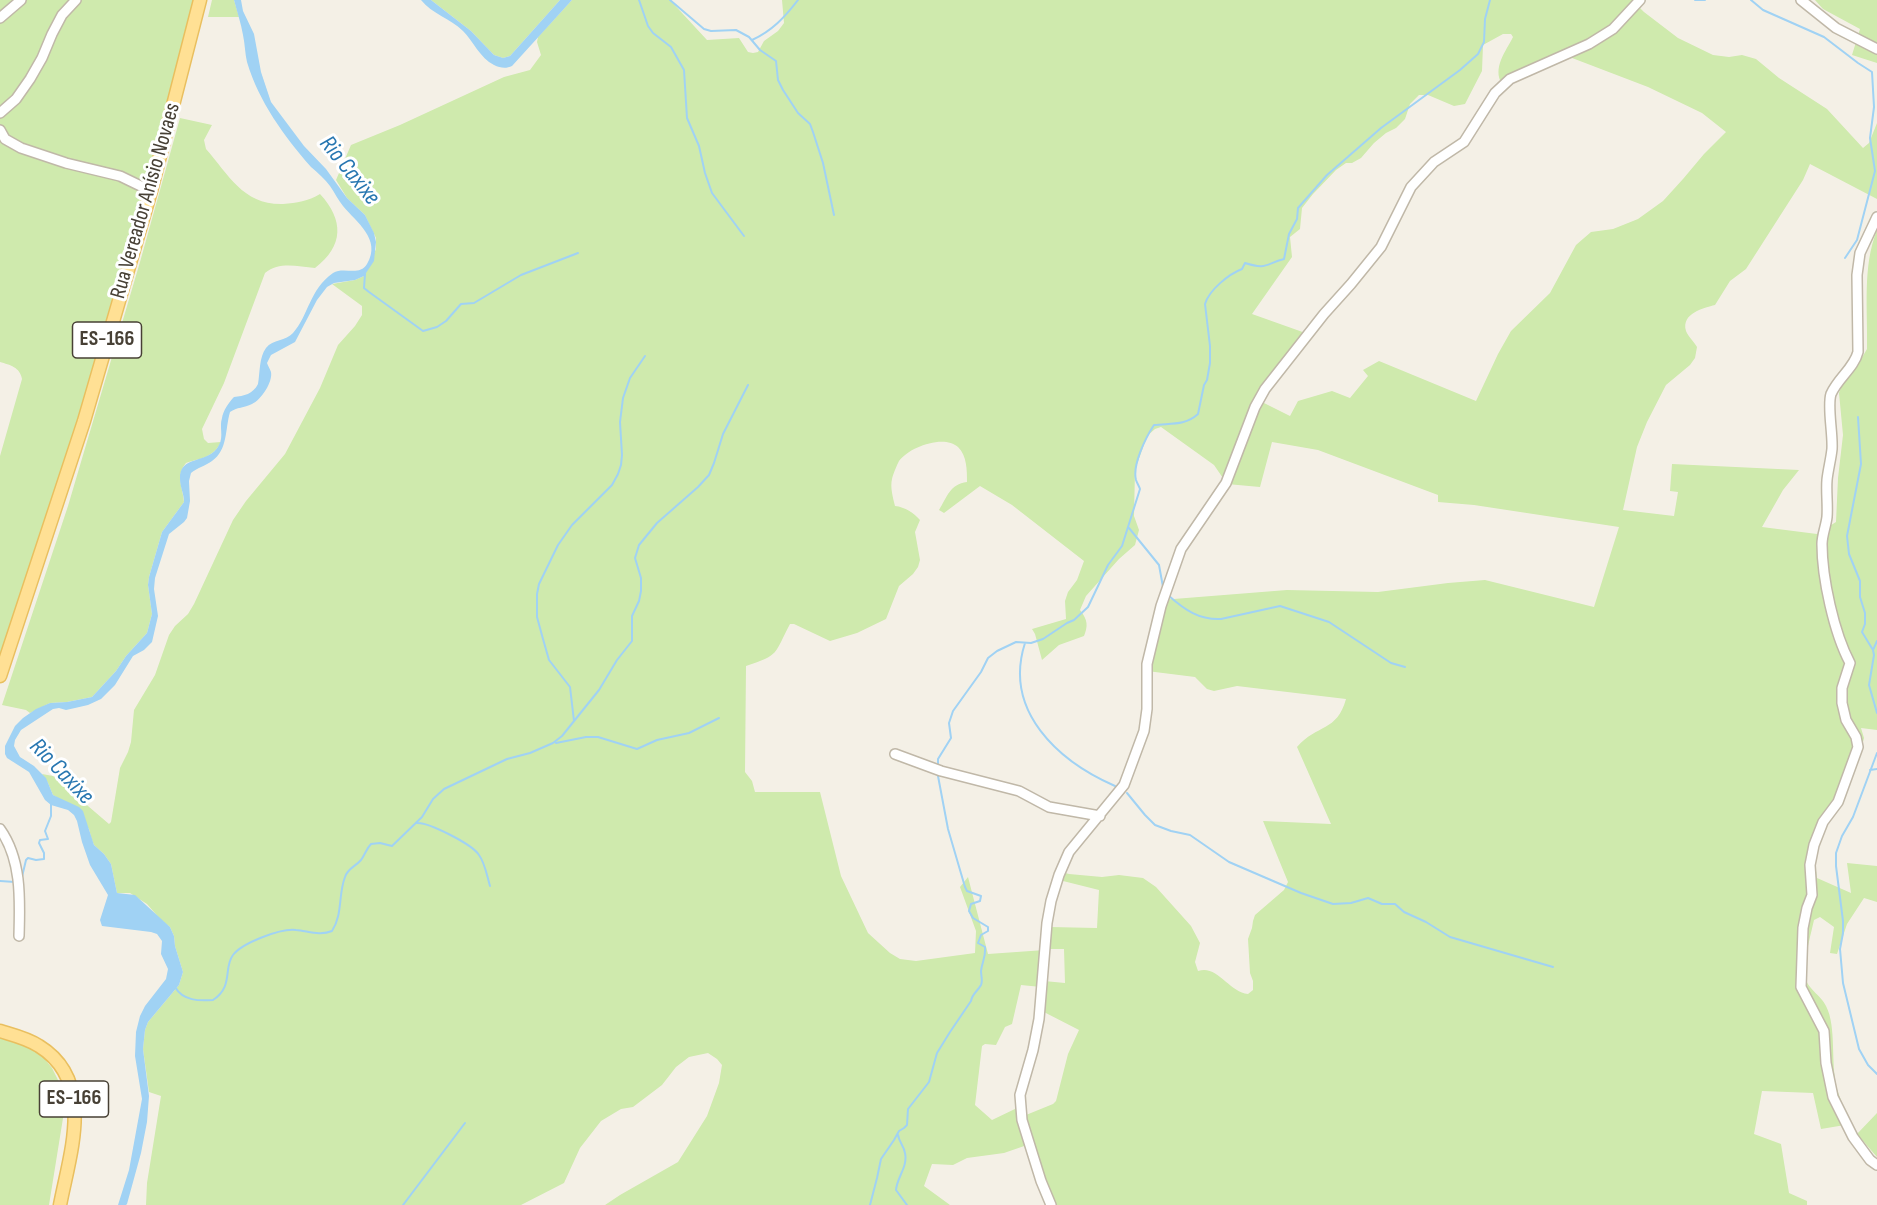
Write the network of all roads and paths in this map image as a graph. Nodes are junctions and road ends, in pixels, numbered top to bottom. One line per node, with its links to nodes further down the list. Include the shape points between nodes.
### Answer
1 (21, 0): 6 (street)
2 (76, 0): 8 (street, via 62,15 30,79)
3 (200, 0): 10 (main road, Rua Vereador Anísio Novaes / ES-166)
4 (1640, 0): 14 (street, via 1613,29 1589,44 1510,79 1495,93 1464,142 1434,162 1411,187 1381,247 1265,389 1226,483 1181,549 1161,606 1147,664 1144,731 1124,784)
5 (1801, 0): 7 (street, via 1836,28)
6 (0, 18)
7 (1877, 49)
8 (0, 113)
9 (0, 130): 10 (street, via 5,139 21,148 120,176)
10 (151, 190): 12 (main road, Rua Vereador Anísio Novaes / ES-166, via 84,421)
11 (1877, 217): 18 (street, via 1860,253 1856,360 1839,380 1829,404 1832,447 1822,542 1836,632 1850,663 1842,703 1858,747 1838,802 1823,822 1814,845 1810,865 1812,895 1803,927 1801,987 1824,1031 1833,1096 1852,1137)
12 (0, 676)
13 (895, 754): 14 (street, via 941,771 1019,791 1049,807)
14 (1100, 816): 20 (street, via 1070,852 1051,901 1039,1019 1020,1095 1022,1120)
15 (0, 829): 16 (street, via 12,855 18,882)
16 (19, 936)
17 (0, 1031): 19 (main road, ES-166, via 40,1046 59,1062 72,1085 76,1111)
18 (1877, 1165)
19 (60, 1205)
20 (1052, 1205)

